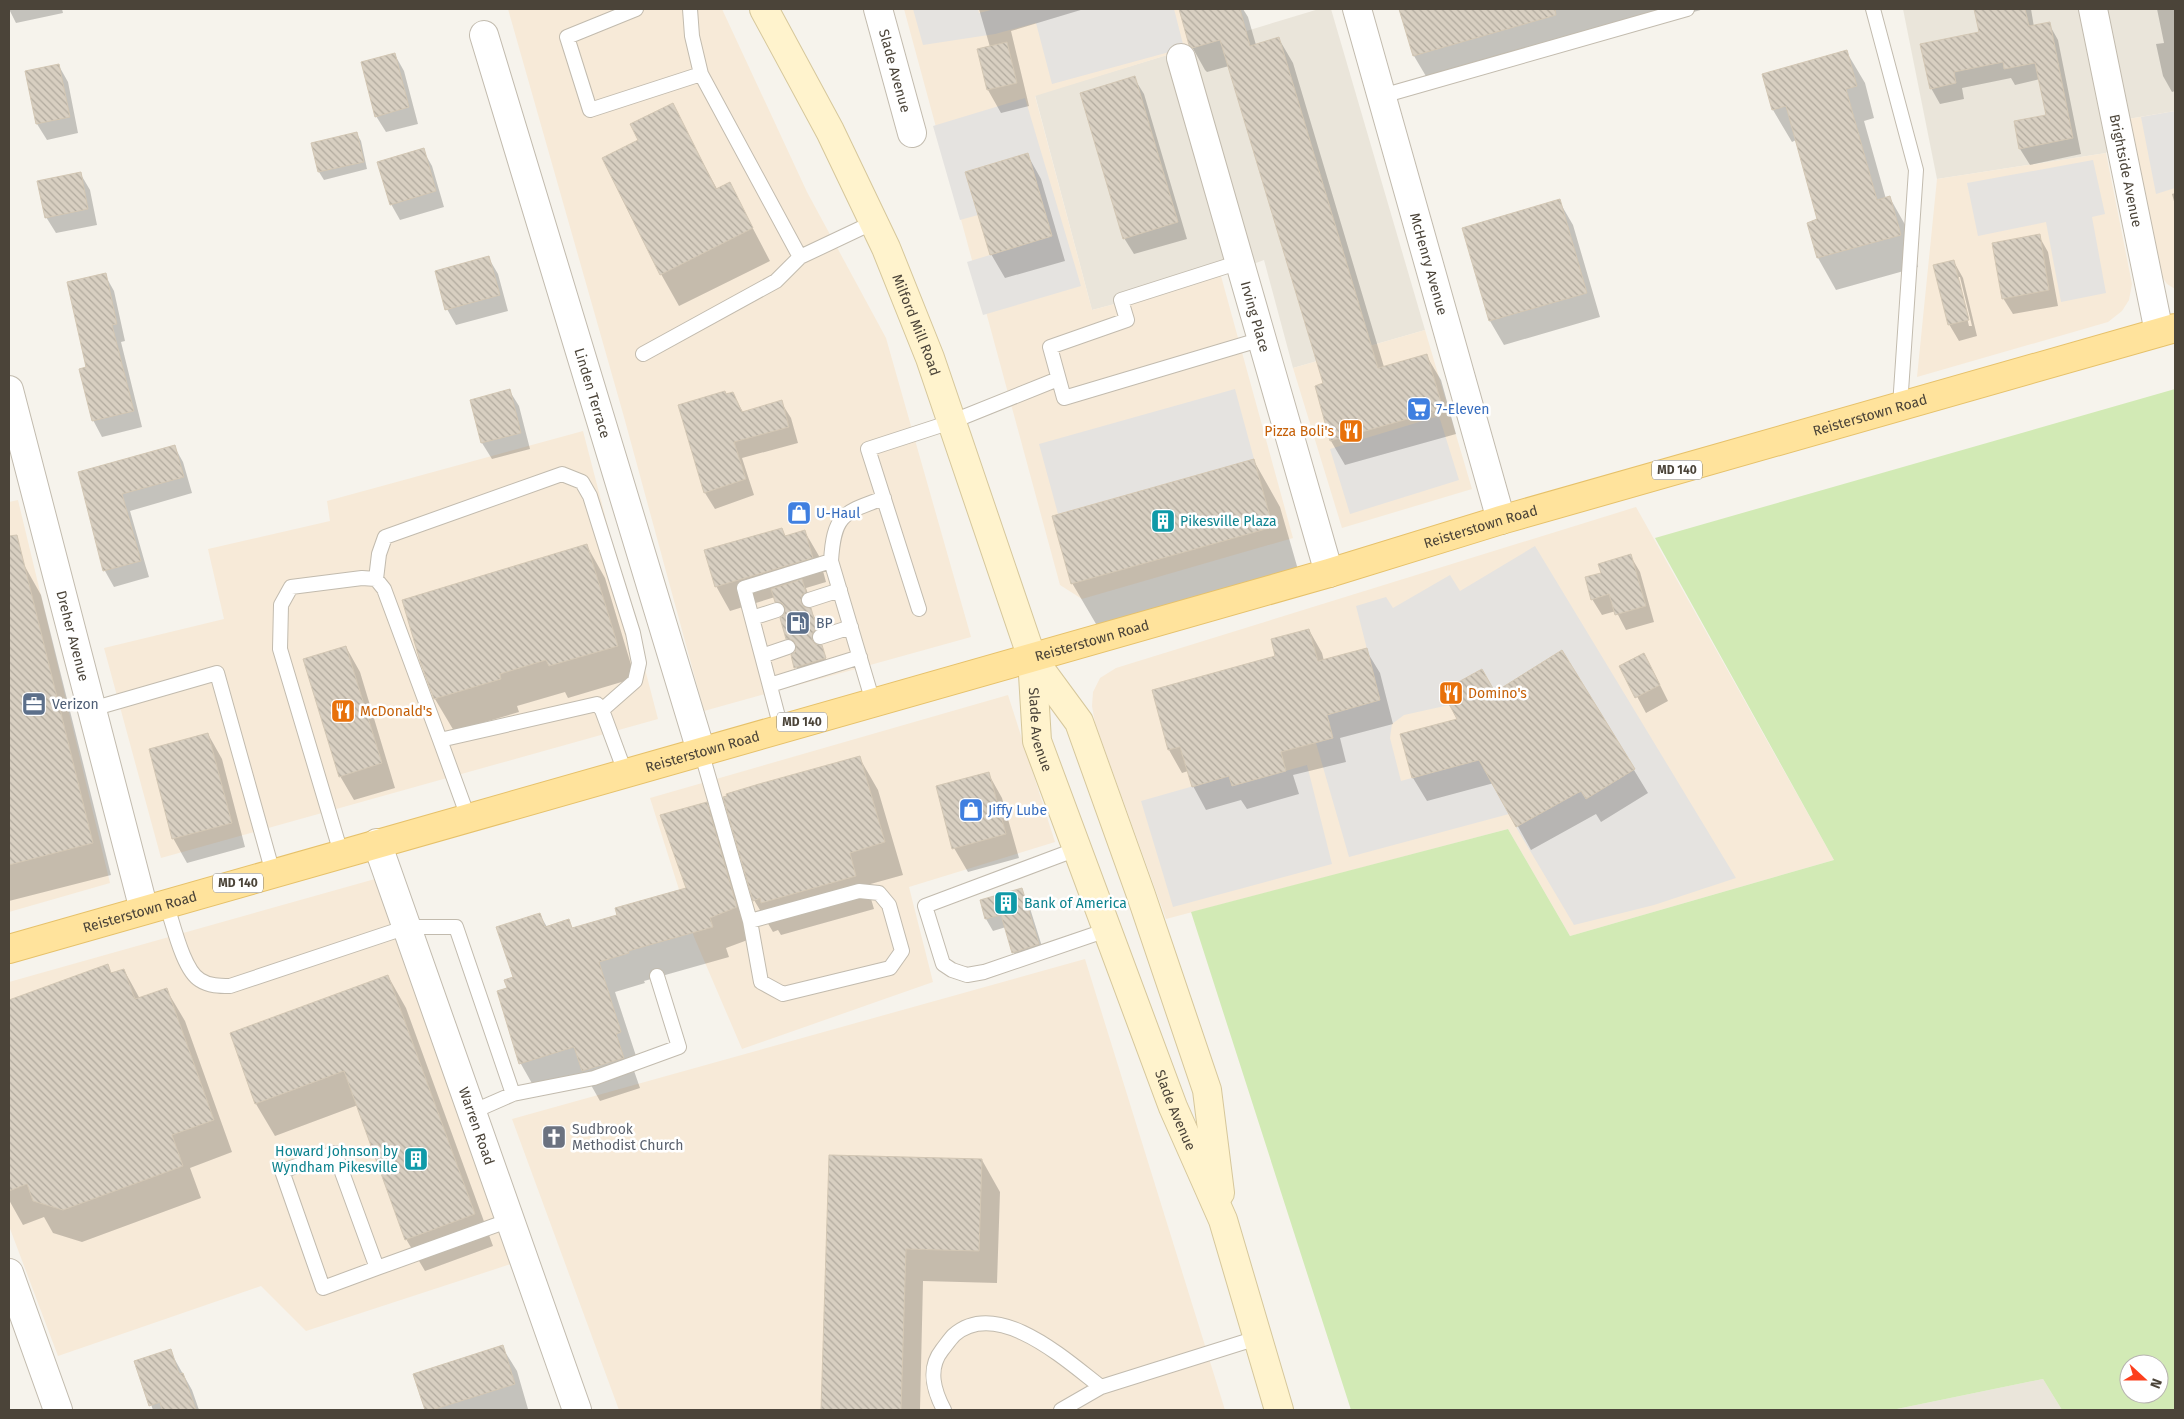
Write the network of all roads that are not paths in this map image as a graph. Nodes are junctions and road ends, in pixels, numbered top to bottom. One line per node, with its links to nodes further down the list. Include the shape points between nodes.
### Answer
1 (636, 9): 11 (lane, via 567,36 590,110)
2 (690, 9): 11 (lane, via 692,36)
3 (764, 9): 14 (main road, Milford Mill Road, via 830,131)
4 (878, 9): 13 (street, Slade Avenue)
5 (1357, 9): 12 (street, McHenry Avenue)
6 (1687, 9): 12 (lane)
7 (1873, 9): 22 (lane, via 1916,170)
8 (2093, 9): 17 (street, Brightside Avenue)
9 (484, 35): 46 (street, Linden Terrace)
10 (1181, 58): 16 (street, Irving Place)
11 (701, 74): 15 (lane)
12 (1382, 96): 25 (street, McHenry Avenue)
13 (912, 133)
14 (874, 222): 15 (lane); 23 (main road, Milford Mill Road, via 930,358)
15 (800, 257): 19 (lane, via 776,281)
16 (1240, 262): 18 (street, Irving Place); 20 (lane, via 1121,300 1127,320 1050,346)
17 (2167, 330): 22 (main road, Reisterstown Road / MD 140)
18 (1262, 338): 20 (lane, via 1064,398); 27 (street, Irving Place)
19 (643, 354)
20 (1058, 379): 23 (lane)
21 (9, 390): 42 (street, Dreher Avenue)
22 (1900, 406): 25 (main road, Reisterstown Road / MD 140)
23 (952, 422): 24 (lane, via 868,449); 39 (main road, Milford Mill Road)
24 (884, 498): 26 (lane, via 854,509 843,517 833,534); 31 (lane)
25 (1501, 520): 27 (main road, Reisterstown Road / MD 140)
26 (831, 561): 29 (lane); 33 (lane, via 744,588)
27 (1329, 573): 39 (main road, Reisterstown Road / MD 140)
28 (380, 584): 43 (lane, via 379,554 385,537 562,474 582,482 590,496 633,633 639,663 635,681); 45 (lane); 51 (lane, via 362,578 291,587 281,605 280,649)
29 (840, 590): 30 (lane); 34 (lane)
30 (809, 600)
31 (920, 609)
32 (777, 610): 33 (lane)
33 (752, 618): 37 (lane)
34 (851, 627): 35 (lane); 38 (lane)
35 (820, 637)
36 (788, 647): 37 (lane)
37 (762, 656): 40 (lane)
38 (860, 657): 40 (lane); 41 (lane)
39 (1032, 658): 41 (main road, Reisterstown Road / MD 140); 50 (main road, Slade Avenue, via 1037,741); 62 (main road, Slade Avenue, via 1080,722 1141,895 1207,1090)
40 (770, 685): 44 (lane)
41 (873, 702): 44 (main road, Reisterstown Road / MD 140)
42 (92, 709): 52 (lane, via 217,673); 53 (street, Dreher Avenue)
43 (602, 710): 45 (lane, via 597,704); 47 (lane)
44 (781, 728): 46 (main road, Reisterstown Road / MD 140)
45 (440, 740): 48 (lane)
46 (700, 752): 47 (main road, Reisterstown Road / MD 140); 54 (lane)
47 (625, 772): 48 (main road, Reisterstown Road / MD 140)
48 (468, 817): 49 (main road, Reisterstown Road / MD 140)
49 (377, 843): 51 (main road, Reisterstown Road / MD 140); 55 (street, Warren Road)
50 (1077, 849): 56 (main road, Slade Avenue); 56 (lane, via 925,906 944,964 967,975 984,972)
51 (340, 853): 52 (main road, Reisterstown Road / MD 140)
52 (273, 873): 53 (main road, Reisterstown Road / MD 140)
53 (155, 907): 55 (lane, via 189,972 212,985 230,986); 57 (main road, Reisterstown Road / MD 140)
54 (750, 921): 54 (lane, via 761,982 783,994 890,968 902,951 889,905 879,893 859,891)
55 (407, 927): 59 (lane, via 456,927); 60 (street, Warren Road)
56 (1107, 930): 62 (main road, Slade Avenue, via 1173,1107)
57 (9, 949)
58 (657, 976): 59 (lane, via 679,1047 594,1078)
59 (513, 1094): 60 (lane)
60 (472, 1112): 61 (street, Warren Road)
61 (510, 1220): 63 (lane); 68 (street, Warren Road)
62 (1223, 1220): 65 (main road, Slade Avenue)
63 (377, 1268): 63 (lane, via 336,1153 282,1171 323,1288)
64 (9, 1273): 67 (street)
65 (1257, 1338): 66 (lane); 71 (main road, Slade Avenue)
66 (1101, 1387): 69 (lane, via 1036,1339 990,1323 972,1325 954,1334 940,1353 932,1374 937,1397); 70 (lane)
67 (58, 1410)
68 (577, 1410)
69 (944, 1410)
70 (1061, 1410)
71 (1279, 1410)

